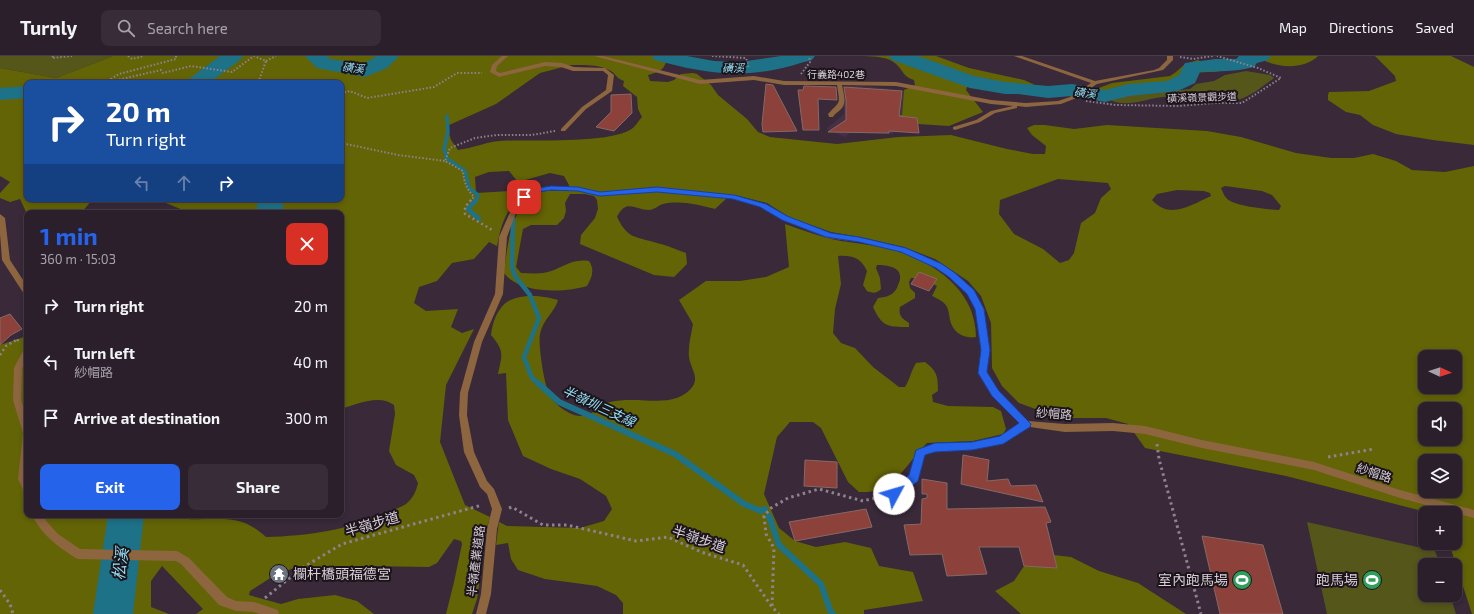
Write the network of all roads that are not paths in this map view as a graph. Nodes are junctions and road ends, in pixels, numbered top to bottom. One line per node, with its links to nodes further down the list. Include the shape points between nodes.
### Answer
1 (505, 56): 10 (street, via 494,66 493,72 499,76 540,65 605,70 611,75 609,91 584,108)
2 (597, 56): 6 (street, 行義路402巷, via 700,82 754,78 784,83)
3 (1017, 56): 5 (street)
4 (1170, 56): 5 (street, via 1169,63 1155,71)
5 (1094, 82): 7 (street, 行義路402巷, via 1065,101)
6 (839, 83): 7 (street, 行義路402巷, via 896,84 991,102); 8 (street, via 842,101)
7 (1026, 105): 9 (street, via 993,112 978,121)
8 (831, 116)
9 (955, 128)
10 (563, 130)
11 (0, 216): 12 (street, via 6,260)
12 (24, 287)
13 (24, 357): 14 (street, via 18,368 17,400)
14 (24, 423)
15 (1026, 424): 18 (street, via 1003,440 972,446 935,448 920,453 914,478); 19 (street, 紗帽路, via 995,394 982,373 985,350 980,309 971,292 939,266 903,250 829,236 763,206 734,197 657,190 600,194 578,189 536,190 524,197 514,210 503,237 499,294 478,342 464,393 463,416 469,452 483,484 491,492); 20 (street, 紗帽路, via 1065,428 1113,427 1144,430 1314,466 1400,494)
16 (24, 468): 17 (street)
17 (24, 482)
18 (894, 494)
19 (497, 509): 23 (street, 半嶺產業道路)
20 (1474, 514)
21 (38, 518): 22 (street, via 45,527 78,554 177,556 185,561 223,601)
22 (274, 614)
23 (481, 614)

